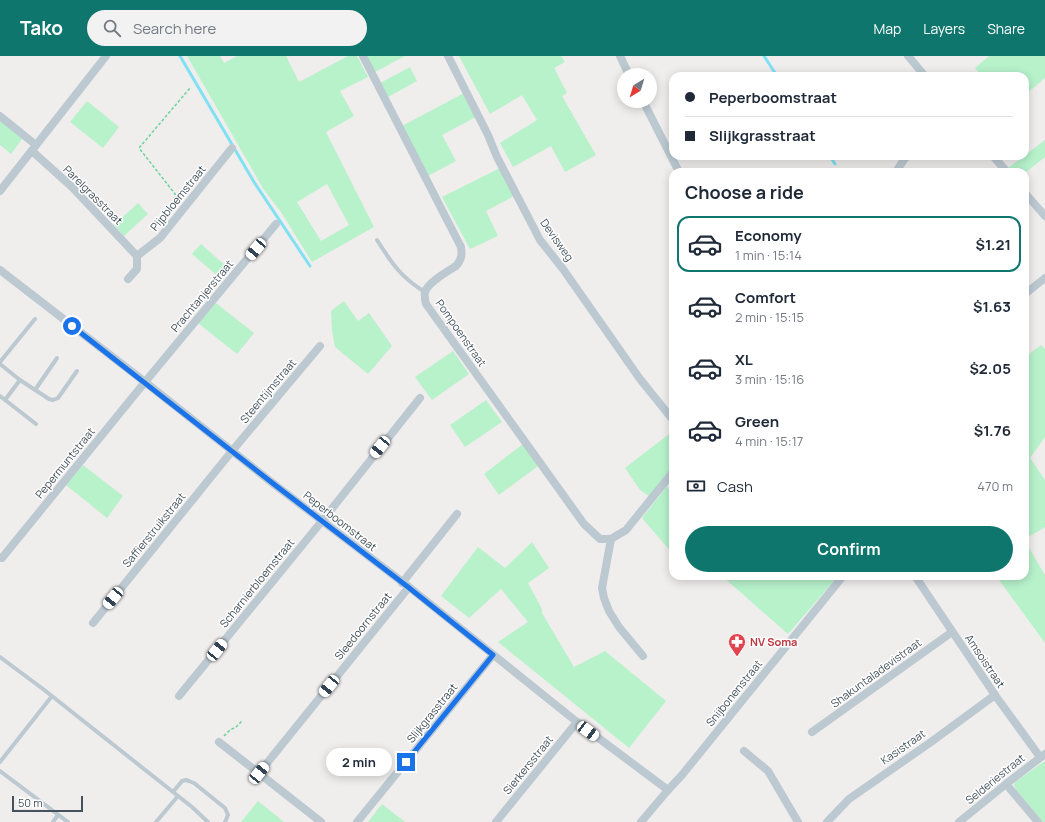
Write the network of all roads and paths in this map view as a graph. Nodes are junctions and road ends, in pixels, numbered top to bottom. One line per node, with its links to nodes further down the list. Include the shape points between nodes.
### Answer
1 (106, 56): 11 (street)
2 (363, 56): 27 (street, Pompoenstraat, via 461,247 460,262 428,286)
3 (448, 56): 39 (street, Devisweg, via 540,240)
4 (620, 56): 6 (street)
5 (908, 56): 7 (street)
6 (626, 68)
7 (922, 72)
8 (190, 88): 18 (path, via 139,148)
9 (647, 108): 13 (street)
10 (0, 116): 11 (street, Parelgrasstraat)
11 (34, 148): 16 (street); 22 (street, Parelgrasstraat)
12 (232, 148): 18 (street, Pijpbloemstraat)
13 (669, 152)
14 (996, 160): 15 (street)
15 (1004, 168)
16 (0, 191)
17 (1029, 198): 19 (street)
18 (185, 207): 22 (street, Pijpbloemstraat, via 160,238)
19 (1045, 216)
20 (276, 224): 34 (street, Prachtanjerstraat)
21 (377, 240): 27 (lane, via 400,273)
22 (137, 256): 25 (street, via 137,269)
23 (0, 270): 34 (street, Peperboomstraat)
24 (1045, 278): 26 (street)
25 (128, 279)
26 (1029, 291)
27 (425, 292): 45 (street, Pompoenstraat, via 426,304 584,524 600,538)
28 (35, 319): 31 (lane)
29 (320, 346): 41 (street, Steentijmstraat)
30 (57, 358): 35 (lane)
31 (0, 363): 33 (lane)
32 (77, 371): 35 (lane, via 58,398 49,399)
33 (20, 380): 35 (lane); 38 (lane)
34 (145, 382): 41 (street, Peperboomstraat); 46 (street, Pepermuntstraat)
35 (35, 390)
36 (0, 396): 38 (lane)
37 (420, 398): 44 (street, Scharnierbloemstraat)
38 (5, 400): 40 (lane)
39 (669, 415)
40 (36, 424)
41 (232, 451): 44 (street, Peperboomstraat); 50 (street, Saffierstruikstraat)
42 (669, 477): 45 (street, via 626,530)
43 (457, 514): 49 (street, Sleedoornstraat)
44 (322, 521): 49 (street, Peperboomstraat); 57 (street, Scharnierbloemstraat)
45 (611, 540): 53 (street, via 602,588 604,598 619,627)
46 (2, 558)
47 (840, 580): 68 (street, Snijbonenstraat)
48 (918, 580): 51 (street, Amsoistraat)
49 (405, 585): 52 (street, Peperboomstraat); 66 (street, Sleedoornstraat)
50 (93, 622)
51 (952, 632): 55 (street, Amsoistraat); 60 (street, Shakuntaladevistraat)
52 (493, 655): 59 (street, Peperboomstraat); 78 (street, Slijkgrasstraat)
53 (643, 656)
54 (0, 657): 56 (lane)
55 (995, 695): 63 (street, Amsoistraat); 82 (street, Kasistraat, via 849,799)
56 (52, 696): 64 (lane); 69 (lane)
57 (179, 696)
58 (242, 720): 61 (path, via 226,733)
59 (577, 722): 68 (street, Peperboomstraat); 79 (street, Sierkersstraat)
60 (812, 732)
61 (220, 742): 66 (street)
62 (744, 751): 81 (street, via 768,771)
63 (1043, 756): 67 (street, Selderiestraat)
64 (0, 762)
65 (0, 772): 71 (lane)
66 (259, 773): 77 (street)
67 (1006, 784): 83 (street, Selderiestraat); 84 (street)
68 (668, 790): 80 (street, Snijbonenstraat)
69 (172, 792): 70 (lane); 76 (lane, via 182,780 194,783 225,808 228,815)
70 (178, 796): 74 (lane); 75 (lane)
71 (58, 815): 72 (lane); 73 (lane)
72 (53, 822)
73 (68, 822)
74 (156, 822)
75 (208, 822)
76 (225, 822)
77 (321, 822)
78 (358, 822)
79 (496, 822)
80 (641, 822)
81 (798, 822)
82 (827, 822)
83 (959, 822)
84 (1038, 822)

